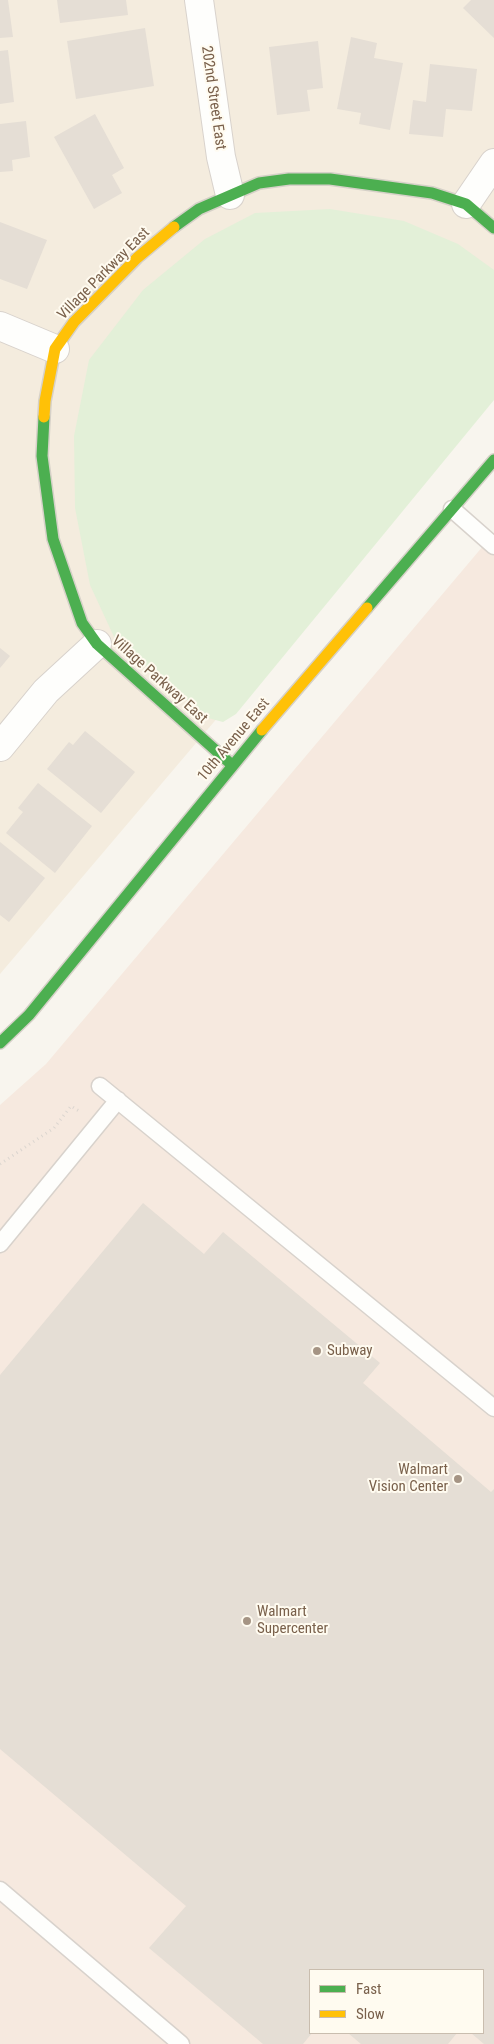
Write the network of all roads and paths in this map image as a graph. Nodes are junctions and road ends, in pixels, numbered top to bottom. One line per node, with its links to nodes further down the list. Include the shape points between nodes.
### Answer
1 (199, 0): 3 (street, 202nd Street East, via 221,157)
2 (494, 163): 4 (street)
3 (230, 195): 4 (street, Village Parkway East, via 259,183 330,179 432,192); 7 (street, Village Parkway East, via 199,209 137,258 74,322)
4 (466, 204): 5 (street, Village Parkway East)
5 (494, 228)
6 (0, 326): 7 (street)
7 (55, 349): 11 (street, Village Parkway East, via 45,401 42,456 52,530 82,623)
8 (494, 460): 9 (street, 10th Avenue East)
9 (452, 509): 10 (lane); 13 (street, 10th Avenue East)
10 (494, 546)
11 (97, 644): 12 (street, via 46,691); 13 (street, Village Parkway East)
12 (0, 747)
13 (232, 765): 14 (street, 10th Avenue East, via 29,1014)
14 (0, 1043)
15 (100, 1086): 16 (lane)
16 (118, 1100): 17 (lane); 20 (lane)
17 (98, 1124): 18 (path, via 71,1106 54,1128); 19 (lane)
18 (0, 1164)
19 (0, 1244)
20 (494, 1408)
21 (0, 1890): 22 (lane)
22 (181, 2044)

